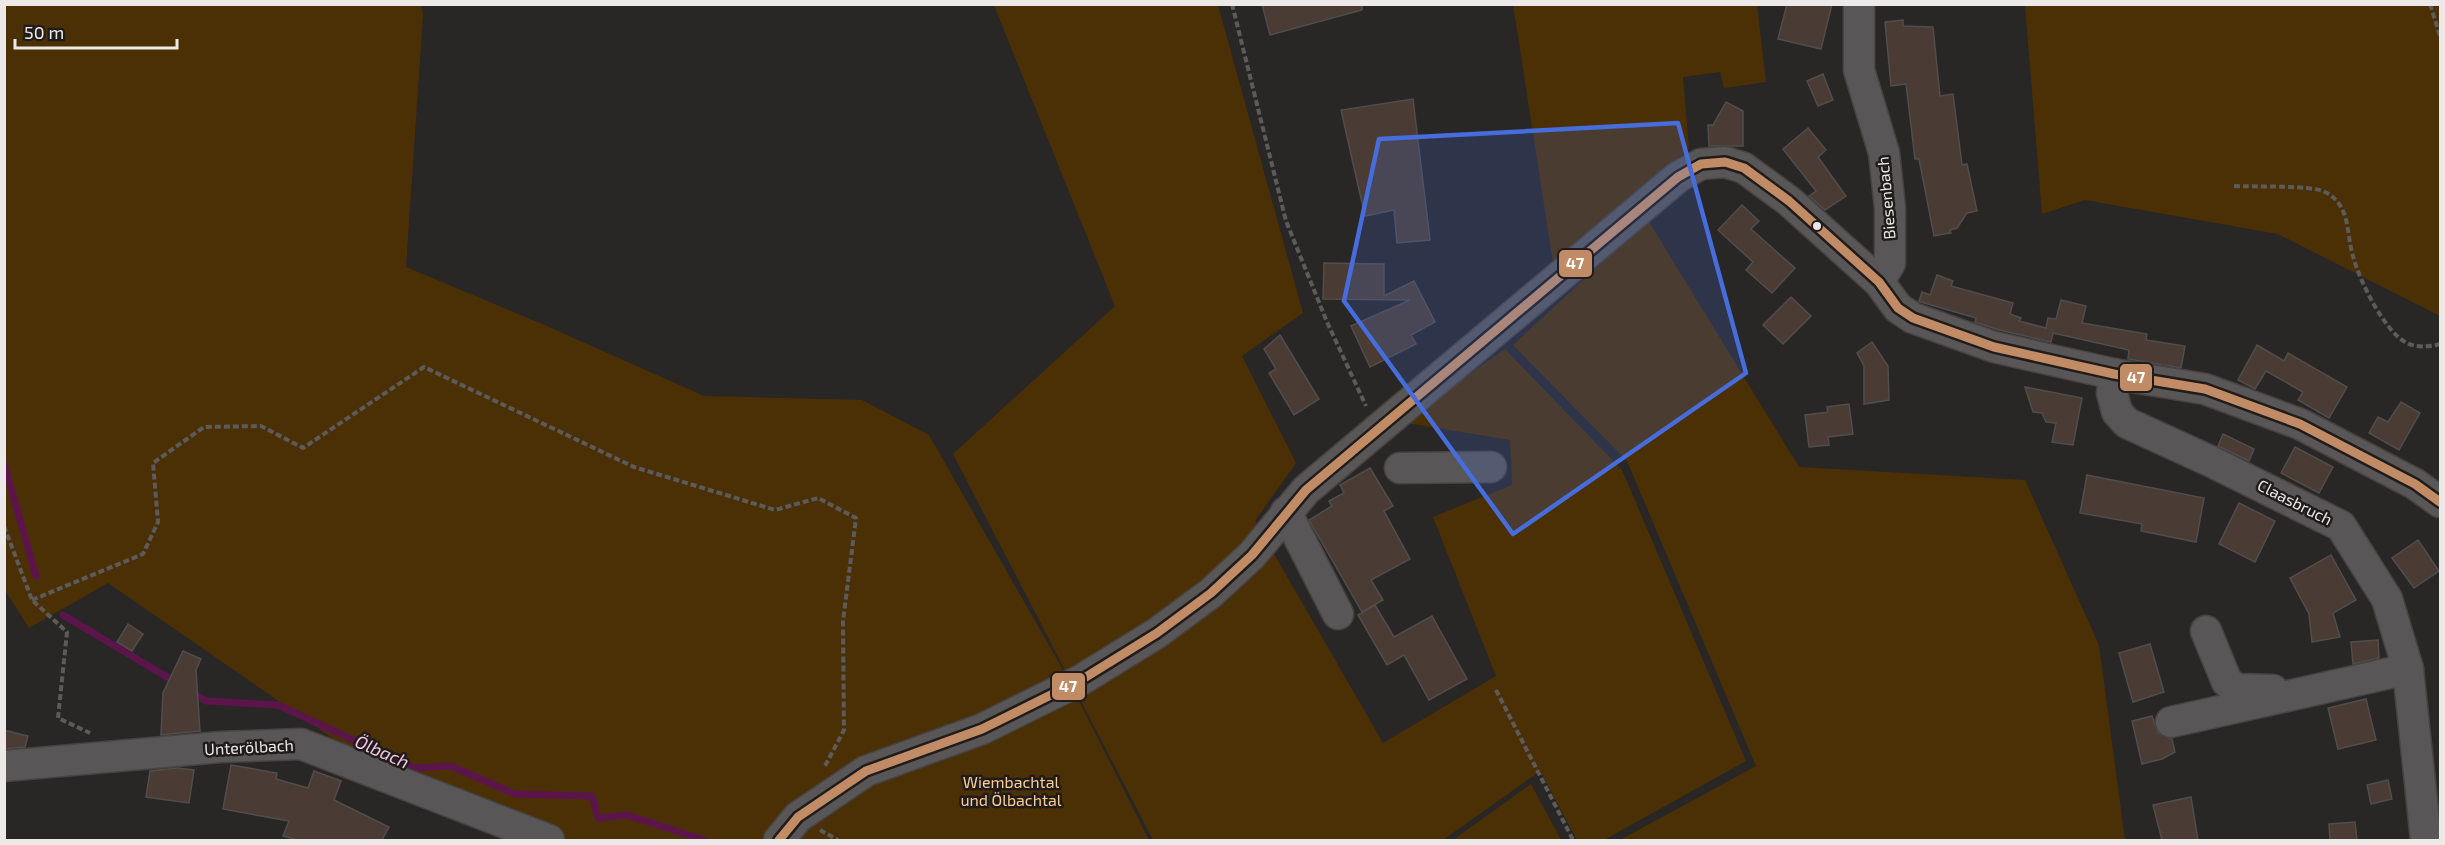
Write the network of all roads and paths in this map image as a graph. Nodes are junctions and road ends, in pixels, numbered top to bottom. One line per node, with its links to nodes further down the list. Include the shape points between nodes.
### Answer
1 (1232, 4): 9 (path, via 1286,221)
2 (1859, 4): 6 (street, Biesenbach, via 1859,70 1884,153 1890,208 1890,263)
3 (2430, 4): 4 (path)
4 (2440, 36)
5 (2234, 186): 7 (path, via 2324,190 2339,202 2348,222 2353,257 2381,315 2396,335 2418,346)
6 (1879, 282): 8 (street, via 1899,308 1949,333); 9 (street, via 1789,201 1744,168 1725,162 1701,164 1677,177)
7 (2440, 344)
8 (2114, 374): 12 (street, via 2205,389 2300,424 2415,484); 18 (street, Claasbruch, via 2112,393 2117,412 2127,423 2341,526 2387,599)
9 (1378, 432): 13 (street, via 1306,490)
10 (1491, 466): 11 (street)
11 (1400, 468)
12 (2440, 502)
13 (1286, 512): 16 (street); 26 (street, via 1252,555 1157,633 1081,680 982,729 866,771 798,817)
14 (4, 526): 15 (path)
15 (32, 600): 22 (path, via 67,632 58,718); 24 (path, via 143,554 158,522 153,464 204,427 261,426 303,448 424,367 634,467 775,510 818,498 856,518 843,621 844,730)
16 (1338, 614)
17 (2206, 631): 20 (street, via 2227,682 2237,689 2277,690)
18 (2408, 669): 20 (street); 28 (street, Claasbruch)
19 (1496, 690): 27 (path)
20 (2280, 698): 21 (street)
21 (2171, 722)
22 (99, 737)
23 (4, 766): 25 (street, Unterölbach, via 301,744)
24 (818, 778)
25 (549, 840)
26 (780, 840)
27 (1573, 840)
28 (2426, 840)

